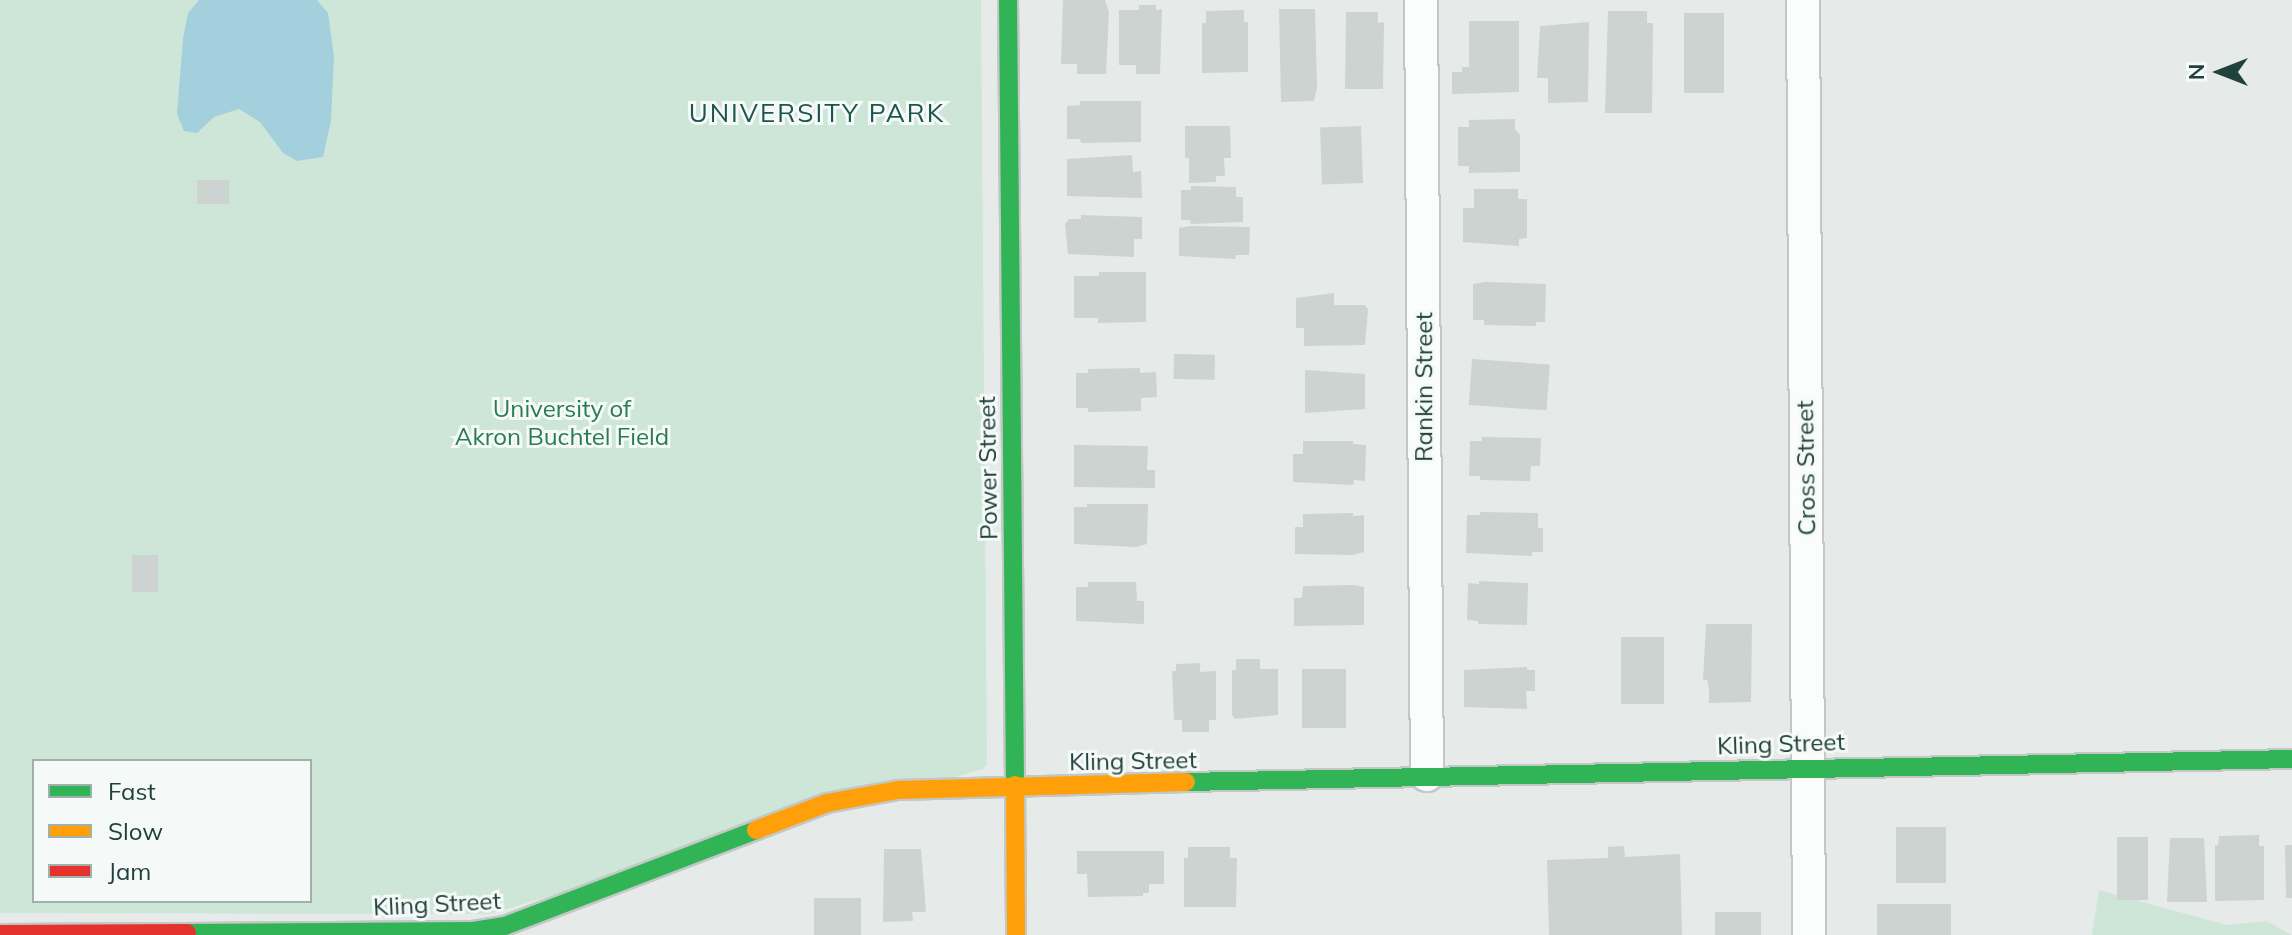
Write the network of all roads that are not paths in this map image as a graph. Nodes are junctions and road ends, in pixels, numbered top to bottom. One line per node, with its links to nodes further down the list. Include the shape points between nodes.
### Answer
1 (1008, 0): 7 (street, Power Street)
2 (1421, 0): 6 (street, Rankin Street)
3 (1803, 0): 5 (street, Cross Street)
4 (2292, 759): 5 (street, Kling Street)
5 (1809, 767): 6 (street, Kling Street); 10 (street, Cross Street)
6 (1427, 775): 7 (street, Kling Street)
7 (1014, 788): 8 (street, Kling Street, via 898,790 847,797 532,918 473,931); 9 (street, Power Street)
8 (0, 934)
9 (1016, 935)
10 (1809, 935)

